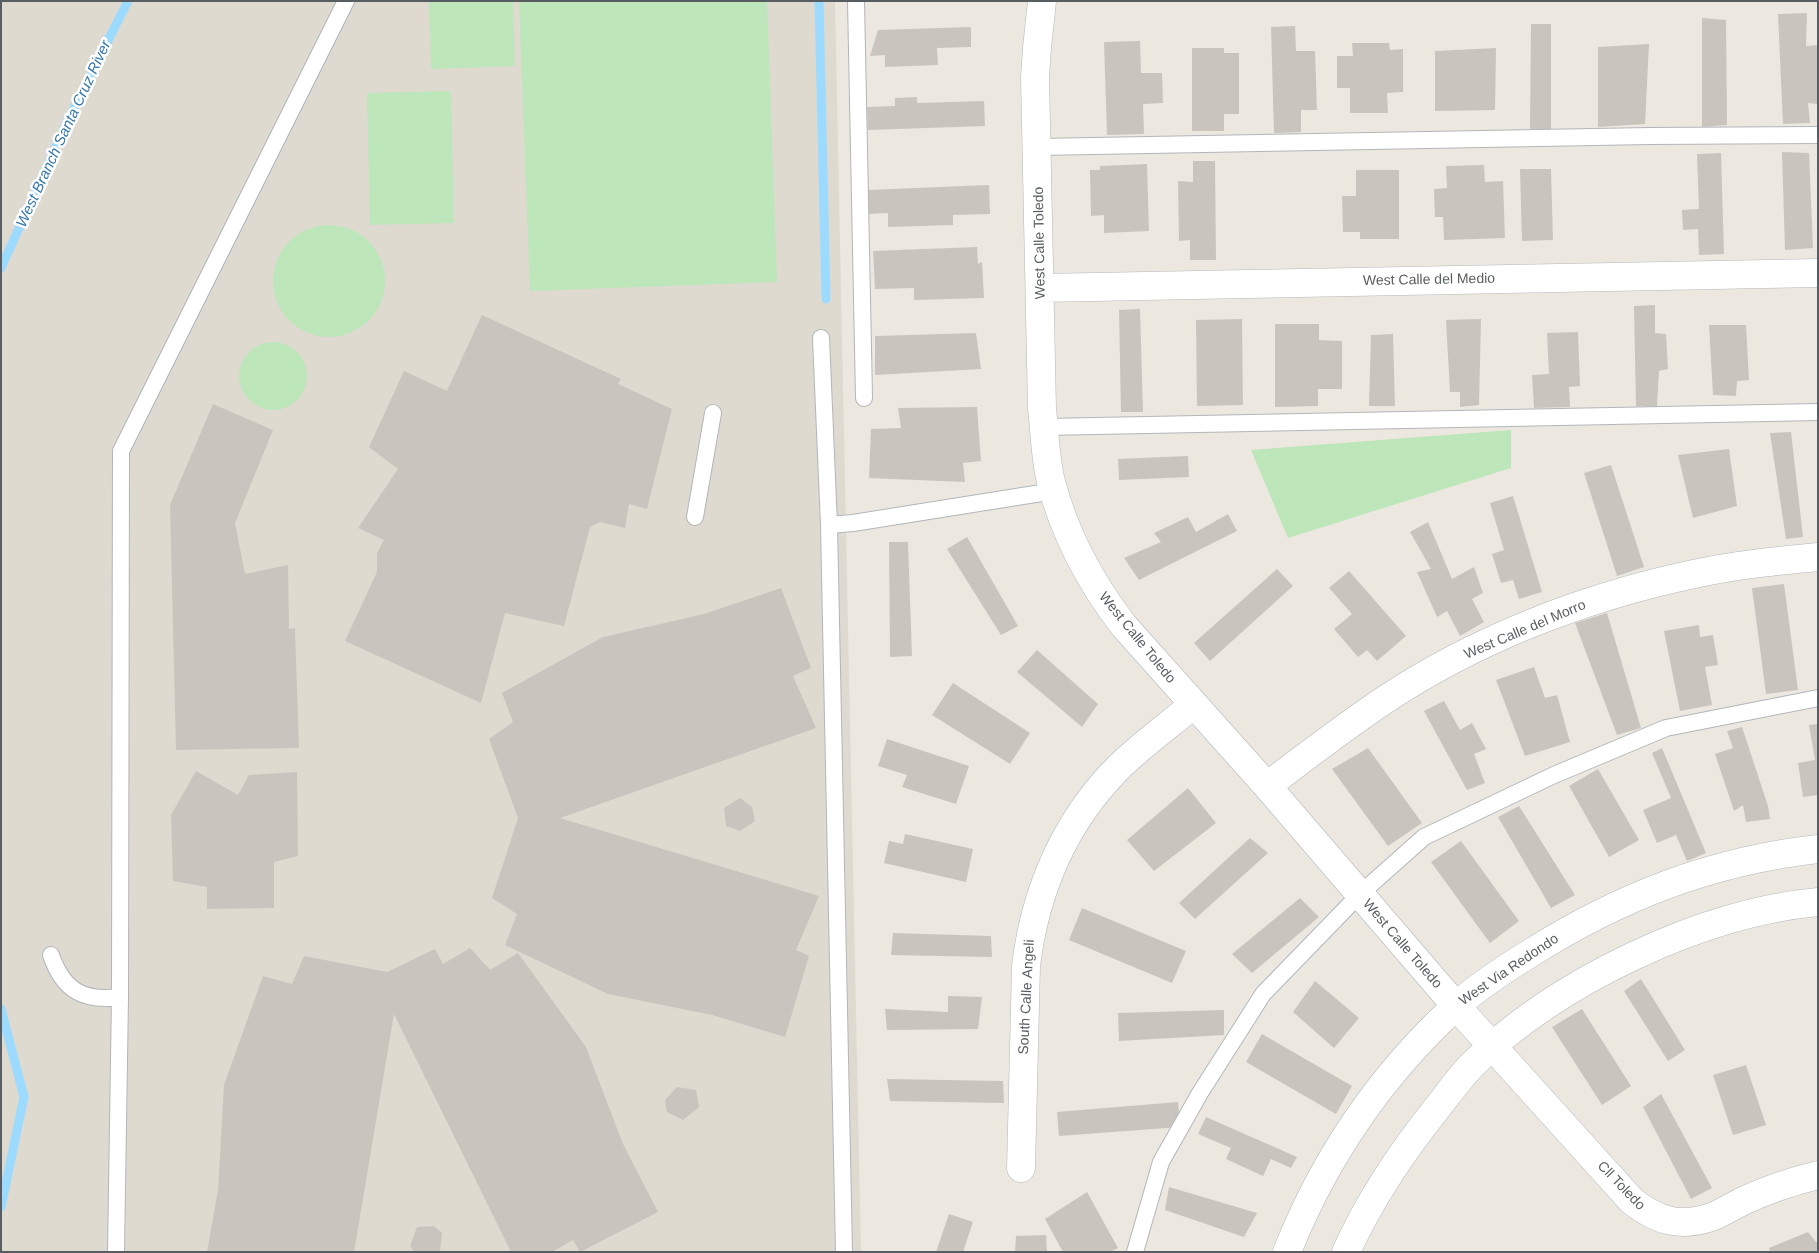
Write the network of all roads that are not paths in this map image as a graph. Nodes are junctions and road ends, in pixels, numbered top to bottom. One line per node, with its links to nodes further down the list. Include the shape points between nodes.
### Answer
1 (346, 1): 24 (lane, via 121,451)
2 (856, 1): 9 (lane)
3 (1042, 1): 5 (street, West Calle Toledo, via 1035,77)
4 (1818, 135): 5 (lane)
5 (1038, 147): 7 (street, West Calle Toledo)
6 (1818, 273): 7 (street, West Calle del Medio)
7 (1041, 288): 12 (street, West Calle Toledo)
8 (821, 338): 15 (lane)
9 (864, 398)
10 (1818, 412): 12 (lane)
11 (713, 414): 14 (lane)
12 (1044, 427): 13 (street, West Calle Toledo)
13 (1054, 491): 15 (lane, via 863,522); 18 (street, West Calle Toledo, via 1074,547 1105,602)
14 (695, 517)
15 (829, 524): 30 (lane)
16 (1818, 557): 19 (street, West Calle del Morro, via 1737,566 1655,583 1582,605 1512,632 1383,701)
17 (1818, 698): 21 (lane, via 1666,728 1554,775 1424,838)
18 (1193, 705): 19 (street, West Calle Toledo); 27 (street, South Calle Angeli, via 1138,750 1099,789 1067,836 1045,883 1026,966)
19 (1267, 786): 21 (street, West Calle Toledo)
20 (1818, 849): 25 (street, West Via Redondo, via 1722,866 1641,894 1567,930)
21 (1360, 894): 25 (street, West Calle Toledo); 31 (lane, via 1263,994 1200,1093 1161,1162)
22 (1818, 902): 26 (street, via 1733,919 1664,942 1564,994 1535,1012)
23 (51, 955): 24 (lane, via 57,972 69,986 84,995 102,999)
24 (120, 997): 29 (lane)
25 (1456, 1006): 26 (street, West Calle Toledo); 32 (street, West Via Redondo, via 1402,1062 1345,1136 1310,1198)
26 (1493, 1046): 28 (street, Cll Toledo, via 1632,1201 1663,1220 1682,1223 1714,1216 1772,1188); 33 (street, via 1456,1083 1402,1153 1371,1202)
27 (1021, 1168)
28 (1818, 1176)
29 (116, 1252)
30 (844, 1252)
31 (1135, 1252)
32 (1287, 1252)
33 (1346, 1252)

